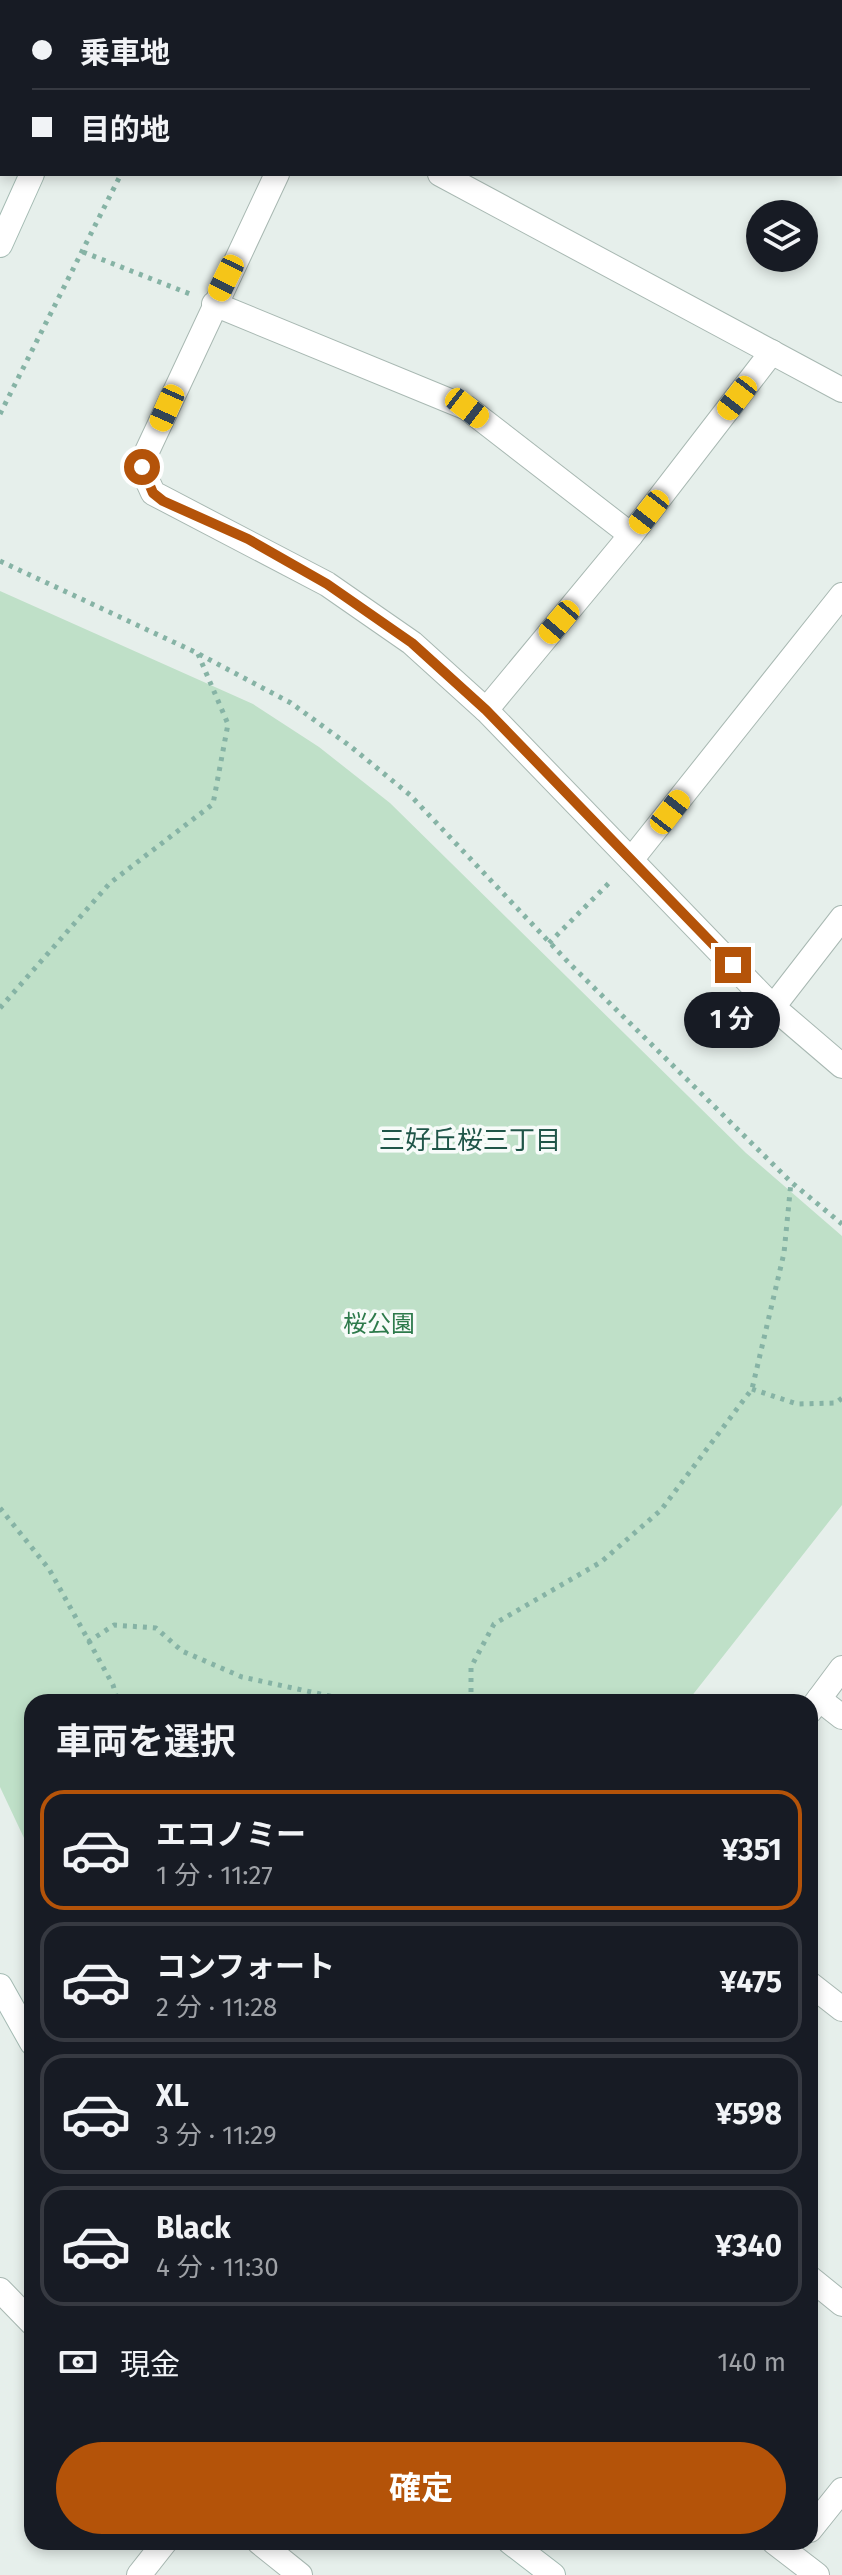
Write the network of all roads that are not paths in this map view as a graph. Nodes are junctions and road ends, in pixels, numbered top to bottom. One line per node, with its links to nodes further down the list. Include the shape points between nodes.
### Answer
1 (31, 176): 4 (street)
2 (276, 176): 5 (street)
3 (444, 176): 6 (street)
4 (0, 245)
5 (214, 304): 8 (street, via 467,408); 10 (street, via 143,460 153,493 327,584 412,643)
6 (772, 352): 7 (street); 8 (street)
7 (842, 390)
8 (631, 535): 10 (street)
9 (842, 595): 11 (street)
10 (486, 710): 11 (street)
11 (631, 860): 13 (street)
12 (842, 918): 13 (street)
13 (773, 1007): 14 (street)
14 (842, 1066)
15 (842, 1668): 16 (street)
16 (818, 1701)
17 (818, 1706): 18 (street)
18 (842, 1717)
19 (0, 1986): 22 (street)
20 (818, 1990): 21 (street)
21 (842, 2009)
22 (24, 2029)
23 (818, 2284): 25 (street)
24 (0, 2290): 26 (street)
25 (842, 2304)
26 (24, 2315)
27 (842, 2490): 28 (street)
28 (818, 2520)
29 (159, 2550): 33 (street)
30 (269, 2550): 34 (street)
31 (520, 2550): 35 (street)
32 (793, 2550): 36 (street)
33 (139, 2575)
34 (300, 2575)
35 (553, 2575)
36 (817, 2575)

